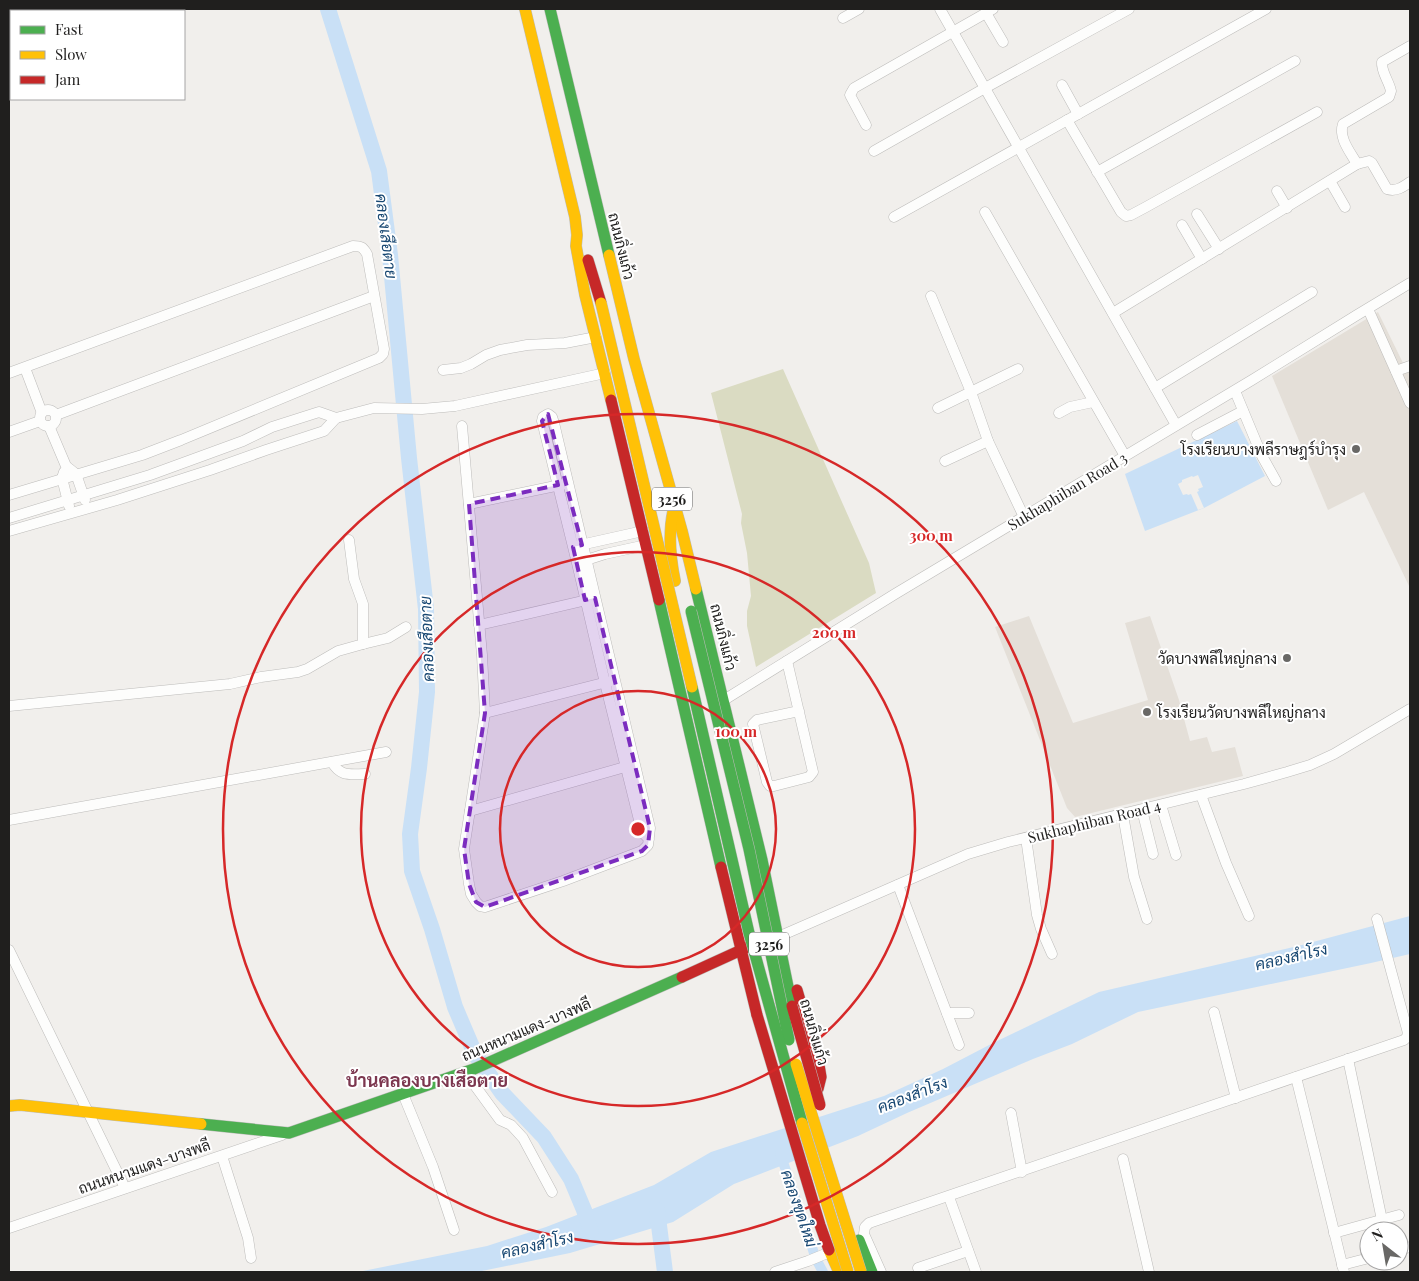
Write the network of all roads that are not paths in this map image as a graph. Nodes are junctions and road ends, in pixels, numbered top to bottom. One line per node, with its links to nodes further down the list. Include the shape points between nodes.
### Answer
1 (525, 9): 32 (main road, 3256)
2 (550, 9): 77 (main road, ถนนกิ่งแก้ว / 3256, via 634,359)
3 (860, 9): 8 (street)
4 (940, 9): 9 (street)
5 (1129, 9): 14 (street)
6 (1266, 9): 16 (street)
7 (990, 11): 9 (street); 10 (street)
8 (843, 18)
9 (953, 32): 14 (street); 18 (street, via 854,88 850,95)
10 (1003, 42)
11 (1410, 46): 21 (street, via 1382,62 1391,91 1389,97 1343,124 1341,135)
12 (1294, 61): 22 (street)
13 (1062, 85): 16 (street)
14 (985, 88): 19 (street); 20 (street)
15 (1317, 112): 22 (street, via 1131,215 1126,216 1122,212)
16 (1078, 114): 17 (street)
17 (1067, 120): 19 (street); 22 (street)
18 (866, 125)
19 (1018, 147): 30 (street); 40 (street)
20 (874, 151)
21 (1357, 164): 23 (street); 24 (street, via 1372,163 1387,189 1392,191)
22 (1098, 172)
23 (1330, 181): 26 (street); 27 (street)
24 (1410, 182)
25 (1277, 191): 27 (street)
26 (1345, 207)
27 (1287, 208): 33 (street)
28 (985, 212): 52 (street)
29 (1197, 214): 33 (street)
30 (894, 217)
31 (1182, 225): 34 (street)
32 (576, 227): 41 (main road, 3256, via 577,254); 159 (main road, 3256, bridge, via 601,303 749,933 792,1091)
33 (1219, 249): 34 (street)
34 (1202, 259): 40 (street)
35 (1410, 284): 39 (street, Sukhaphiban Road 3)
36 (1312, 292): 49 (street)
37 (374, 296): 43 (street, via 367,254 364,248 353,246); 58 (street, via 56,415 55,422); 69 (street, via 384,349 379,358 142,455)
38 (931, 296): 51 (street)
39 (1368, 309): 46 (street); 50 (street, Sukhaphiban Road 3)
40 (1113, 313): 49 (street)
41 (596, 337): 45 (street, via 500,350 461,368); 48 (main road, 3256)
42 (1410, 366): 46 (street)
43 (25, 368): 47 (street); 58 (street)
44 (1018, 369): 51 (street)
45 (443, 370)
46 (1396, 371): 53 (street)
47 (9, 373)
48 (605, 373): 57 (street, via 455,406 374,408); 84 (main road, 3256)
49 (1155, 388): 59 (street)
50 (1234, 391): 55 (street); 59 (street, Sukhaphiban Road 3)
51 (971, 392): 54 (street); 64 (street)
52 (1093, 402): 56 (street); 66 (street)
53 (1410, 403)
54 (938, 408)
55 (1243, 411): 63 (street); 71 (street)
56 (1059, 413)
57 (336, 418): 62 (street, via 319,412); 65 (street, via 324,431)
58 (44, 420): 61 (street); 68 (street)
59 (1176, 425): 66 (street, Sukhaphiban Road 3)
60 (462, 426): 76 (street)
61 (9, 432)
62 (261, 432): 65 (street); 74 (street, via 211,454)
63 (1198, 435)
64 (988, 441): 67 (street); 80 (street)
65 (266, 450): 78 (street)
66 (1125, 456): 80 (street, Sukhaphiban Road 3)
67 (945, 461)
68 (66, 466): 69 (street); 70 (street)
69 (76, 474): 70 (street); 74 (street)
70 (62, 478): 73 (street); 75 (street)
71 (1276, 481)
72 (563, 484): 72 (street, via 542,421 548,414 554,423); 76 (street); 88 (street)
73 (9, 495)
74 (83, 495): 75 (street); 78 (street)
75 (68, 500): 79 (street); 81 (street)
76 (469, 504): 92 (street)
77 (674, 506): 82 (main road, 3256); 97 (main road, ถนนกิ่งแก้ว / 3256)
78 (86, 508): 79 (street)
79 (71, 512): 83 (street)
80 (1024, 517): 95 (street, Sukhaphiban Road 3)
81 (9, 518)
82 (671, 528): 120 (main road, 3256, via 671,565); 160 (main road, 3256, bridge, via 749,849 786,1029)
83 (9, 531)
84 (643, 531): 86 (street); 87 (main road, 3256)
85 (349, 540): 94 (street, via 354,579 363,604)
86 (602, 541): 88 (street); 89 (street)
87 (646, 545): 89 (street); 122 (main road, 3256)
88 (577, 546): 90 (street)
89 (605, 554): 90 (street)
90 (582, 562): 91 (street)
91 (590, 599): 92 (street); 96 (street)
92 (479, 625): 101 (street)
93 (406, 627): 94 (street, via 388,638)
94 (363, 644): 98 (street, via 338,651 298,672 230,684)
95 (787, 661): 97 (street, Sukhaphiban Road 3); 100 (street)
96 (610, 682): 101 (street); 104 (street)
97 (724, 700): 119 (main road, ถนนกิ่งแก้ว / 3256)
98 (9, 706)
99 (1410, 709): 106 (street, Sukhaphiban Road 4, via 1310,765)
100 (799, 711): 100 (street, via 813,772 809,777 770,786 753,724 757,720)
101 (485, 713): 109 (street)
102 (386, 752): 103 (street)
103 (332, 762): 105 (street, via 341,773); 111 (street)
104 (631, 765): 109 (street); 109 (street, via 642,832 649,839 642,851 485,908 471,894 466,868 464,848)
105 (365, 774)
106 (1201, 795): 107 (street, Sukhaphiban Road 4); 116 (street)
107 (1161, 805): 108 (street, Sukhaphiban Road 4); 114 (street)
108 (1142, 810): 110 (street, Sukhaphiban Road 4); 113 (street)
109 (470, 811)
110 (1122, 815): 112 (street, Sukhaphiban Road 4); 118 (street, via 1134,877)
111 (9, 820)
112 (1026, 838): 115 (street, Sukhaphiban Road 4, via 968,854); 124 (street, via 1037,915)
113 (1153, 854)
114 (1176, 855)
115 (898, 885): 119 (street, Sukhaphiban Road 4); 128 (street)
116 (1249, 916)
117 (1377, 918): 131 (street, via 1408,1033 1404,1040)
118 (1147, 919)
119 (778, 937): 123 (main road, ถนนกิ่งแก้ว / 3256)
120 (758, 942): 122 (main road, ถนนหนามแดง-บางพลี); 126 (main road)
121 (9, 950): 137 (street)
122 (741, 951): 125 (main road, 3256); 132 (main road, ถนนหนามแดง-บางพลี)
123 (781, 953): 125 (main road, via 797,991 819,1065 821,1078 818,1089 787,1098 776,1091 767,1075 744,997 742,982); 126 (main road, ถนนกิ่งแก้ว / 3256)
124 (1052, 954)
125 (745, 968): 151 (main road, 3256, bridge)
126 (788, 990): 161 (main road, ถนนกิ่งแก้ว / 3256, bridge, via 859,1240)
127 (1214, 1012): 135 (street)
128 (947, 1013): 129 (street); 130 (street)
129 (969, 1013)
130 (960, 1045)
131 (1348, 1060): 133 (street); 147 (street)
132 (469, 1070): 134 (main road, ถนนหนามแดง-บางพลี); 144 (street, via 500,1120 511,1125 522,1138)
133 (1296, 1077): 135 (street); 150 (street)
134 (403, 1094): 139 (main road, ถนนหนามแดง-บางพลี); 149 (street)
135 (1236, 1098): 142 (street)
136 (9, 1106): 137 (main road, ถนนหนามแดง-บางพลี, via 20,1104)
137 (88, 1111): 139 (main road, ถนนหนามแดง-บางพลี); 143 (street)
138 (1011, 1113): 142 (street)
139 (289, 1132): 140 (street, ถนนหนามแดง-บางพลี)
140 (222, 1156): 143 (street, ถนนหนามแดง-บางพลี); 153 (street, via 248,1238)
141 (1123, 1160): 164 (street)
142 (1022, 1172): 145 (street)
143 (125, 1188): 148 (street, ถนนหนามแดง-บางพลี)
144 (552, 1192)
145 (949, 1197): 152 (street); 162 (street, via 866,1225 864,1234)
146 (1399, 1215): 147 (street)
147 (1382, 1220): 150 (street)
148 (9, 1228)
149 (454, 1230)
150 (1334, 1233): 156 (street)
151 (826, 1252): 157 (street); 158 (main road, 3256)
152 (968, 1252): 155 (street); 163 (street)
153 (251, 1258)
154 (1359, 1262): 156 (street)
155 (918, 1268)
156 (1343, 1269)
157 (775, 1272)
158 (839, 1272)
159 (848, 1272)
160 (861, 1272)
161 (872, 1272)
162 (881, 1272)
163 (976, 1272)
164 (1149, 1272)

